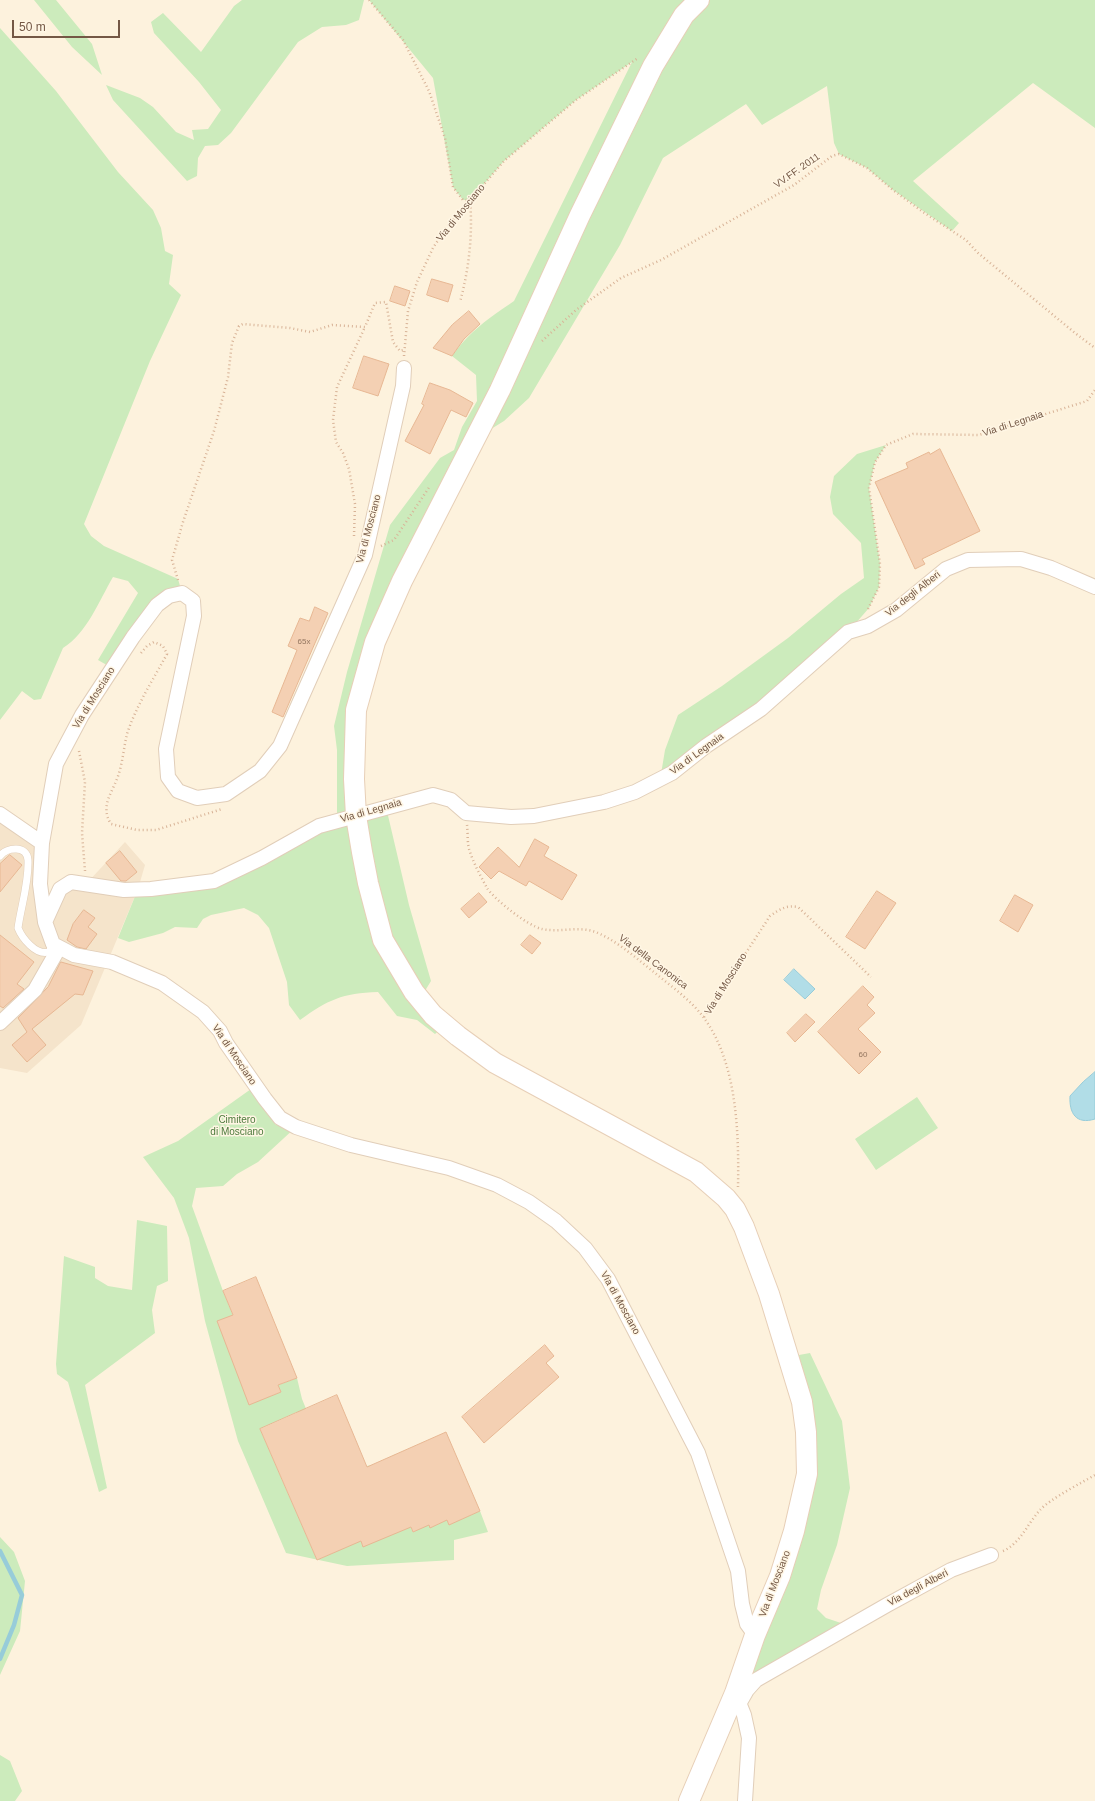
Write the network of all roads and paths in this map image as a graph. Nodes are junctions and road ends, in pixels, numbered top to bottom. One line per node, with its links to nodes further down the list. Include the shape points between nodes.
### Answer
1 (369, 0): 4 (path, via 403,40 429,91 445,138 453,187 463,200)
2 (699, 0): 22 (main road, Via di Mosciano, via 684,15 652,66 531,318 514,361 402,581 375,642 356,710)
3 (639, 57): 4 (path, Via di Mosciano, via 576,100 504,161)
4 (470, 200): 5 (path, via 472,226 466,280); 9 (path, Via di Mosciano, via 446,228 416,282 408,311)
5 (460, 302)
6 (365, 327): 9 (path, via 375,303 386,302 393,342 400,351); 12 (path, via 337,387 333,420 336,442 349,469 355,504 353,538); 14 (path, via 332,325 310,332 243,324 239,326 232,343 228,377 214,431 182,522 172,560)
7 (538, 344): 8 (path, VV.FF. 2011, via 576,310 621,278 661,260 774,197 832,156 839,154 867,168 893,190 966,240 978,253)
8 (1095, 348)
9 (404, 350): 10 (path, Via di Mosciano)
10 (404, 368): 12 (street, Via di Mosciano, via 403,386)
11 (1095, 390): 15 (path, Via di Legnaia, via 1087,400 979,435 913,434 886,445 875,462 869,488 880,564 878,587)
12 (365, 555): 14 (street, Via di Mosciano, via 280,746 260,771 226,794 197,798 178,791 168,777 166,749 194,616 193,601)
13 (1095, 587): 16 (street, Via degli Alberi, via 1051,568 1021,559 968,560 946,569 896,610 868,626)
14 (182, 593): 23 (street, Via di Mosciano, via 169,596 157,605 133,636 82,715 56,764)
15 (865, 612)
16 (848, 632): 20 (street, Via di Legnaia, via 761,709 706,746 672,773 635,792 604,802 534,816 511,817)
17 (138, 657): 19 (path, via 154,642 162,646 167,654 138,707 127,734 119,774 107,801 107,817 111,824 156,830)
18 (81, 746): 25 (path, via 79,752 85,782 82,833)
19 (224, 809)
20 (466, 813): 22 (street, Via di Legnaia, via 451,800 433,794); 29 (path, Via della Canonica, via 469,851 488,889 528,925 556,931 584,929 598,933 624,948 686,997)
21 (0, 814): 23 (street)
22 (356, 816): 25 (street, Via di Legnaia, via 319,826 214,881 124,890); 31 (main road, Via di Mosciano, via 368,882 383,940 414,992 433,1015 496,1063 696,1172)
23 (42, 844): 26 (street, Via di Mosciano, via 40,884)
24 (0, 856): 27 (lane, via 11,848 26,853 28,858 28,874 18,928 21,936 44,954)
25 (86, 884): 26 (street, Via di Legnaia, via 71,882 60,889)
26 (45, 922): 27 (street, Via di Mosciano)
27 (56, 946): 30 (street, via 35,990); 34 (street, Via di Mosciano, via 74,955 112,962 162,982 203,1012 220,1031 280,1118 296,1127 351,1145 450,1168 497,1185 529,1202 556,1221 585,1248 608,1279 698,1453 738,1571 747,1624)
28 (871, 977): 29 (path, Via di Mosciano, via 798,908 789,906 770,916)
29 (704, 1017): 31 (path, Via di Mosciano, via 721,1045 730,1080 739,1149)
30 (0, 1023)
31 (735, 1209): 34 (main road, Via di Mosciano, via 769,1294 802,1402 806,1432 807,1474 794,1531 780,1576)
32 (1095, 1474): 33 (path, via 1040,1509 1008,1548)
33 (991, 1555): 35 (street, Via degli Alberi, via 951,1570 887,1605 756,1680)
34 (755, 1635): 35 (main road, Via di Mosciano)
35 (737, 1698): 36 (main road, Via di Mosciano); 37 (street, via 749,1738)
36 (689, 1801)
37 (745, 1801)

